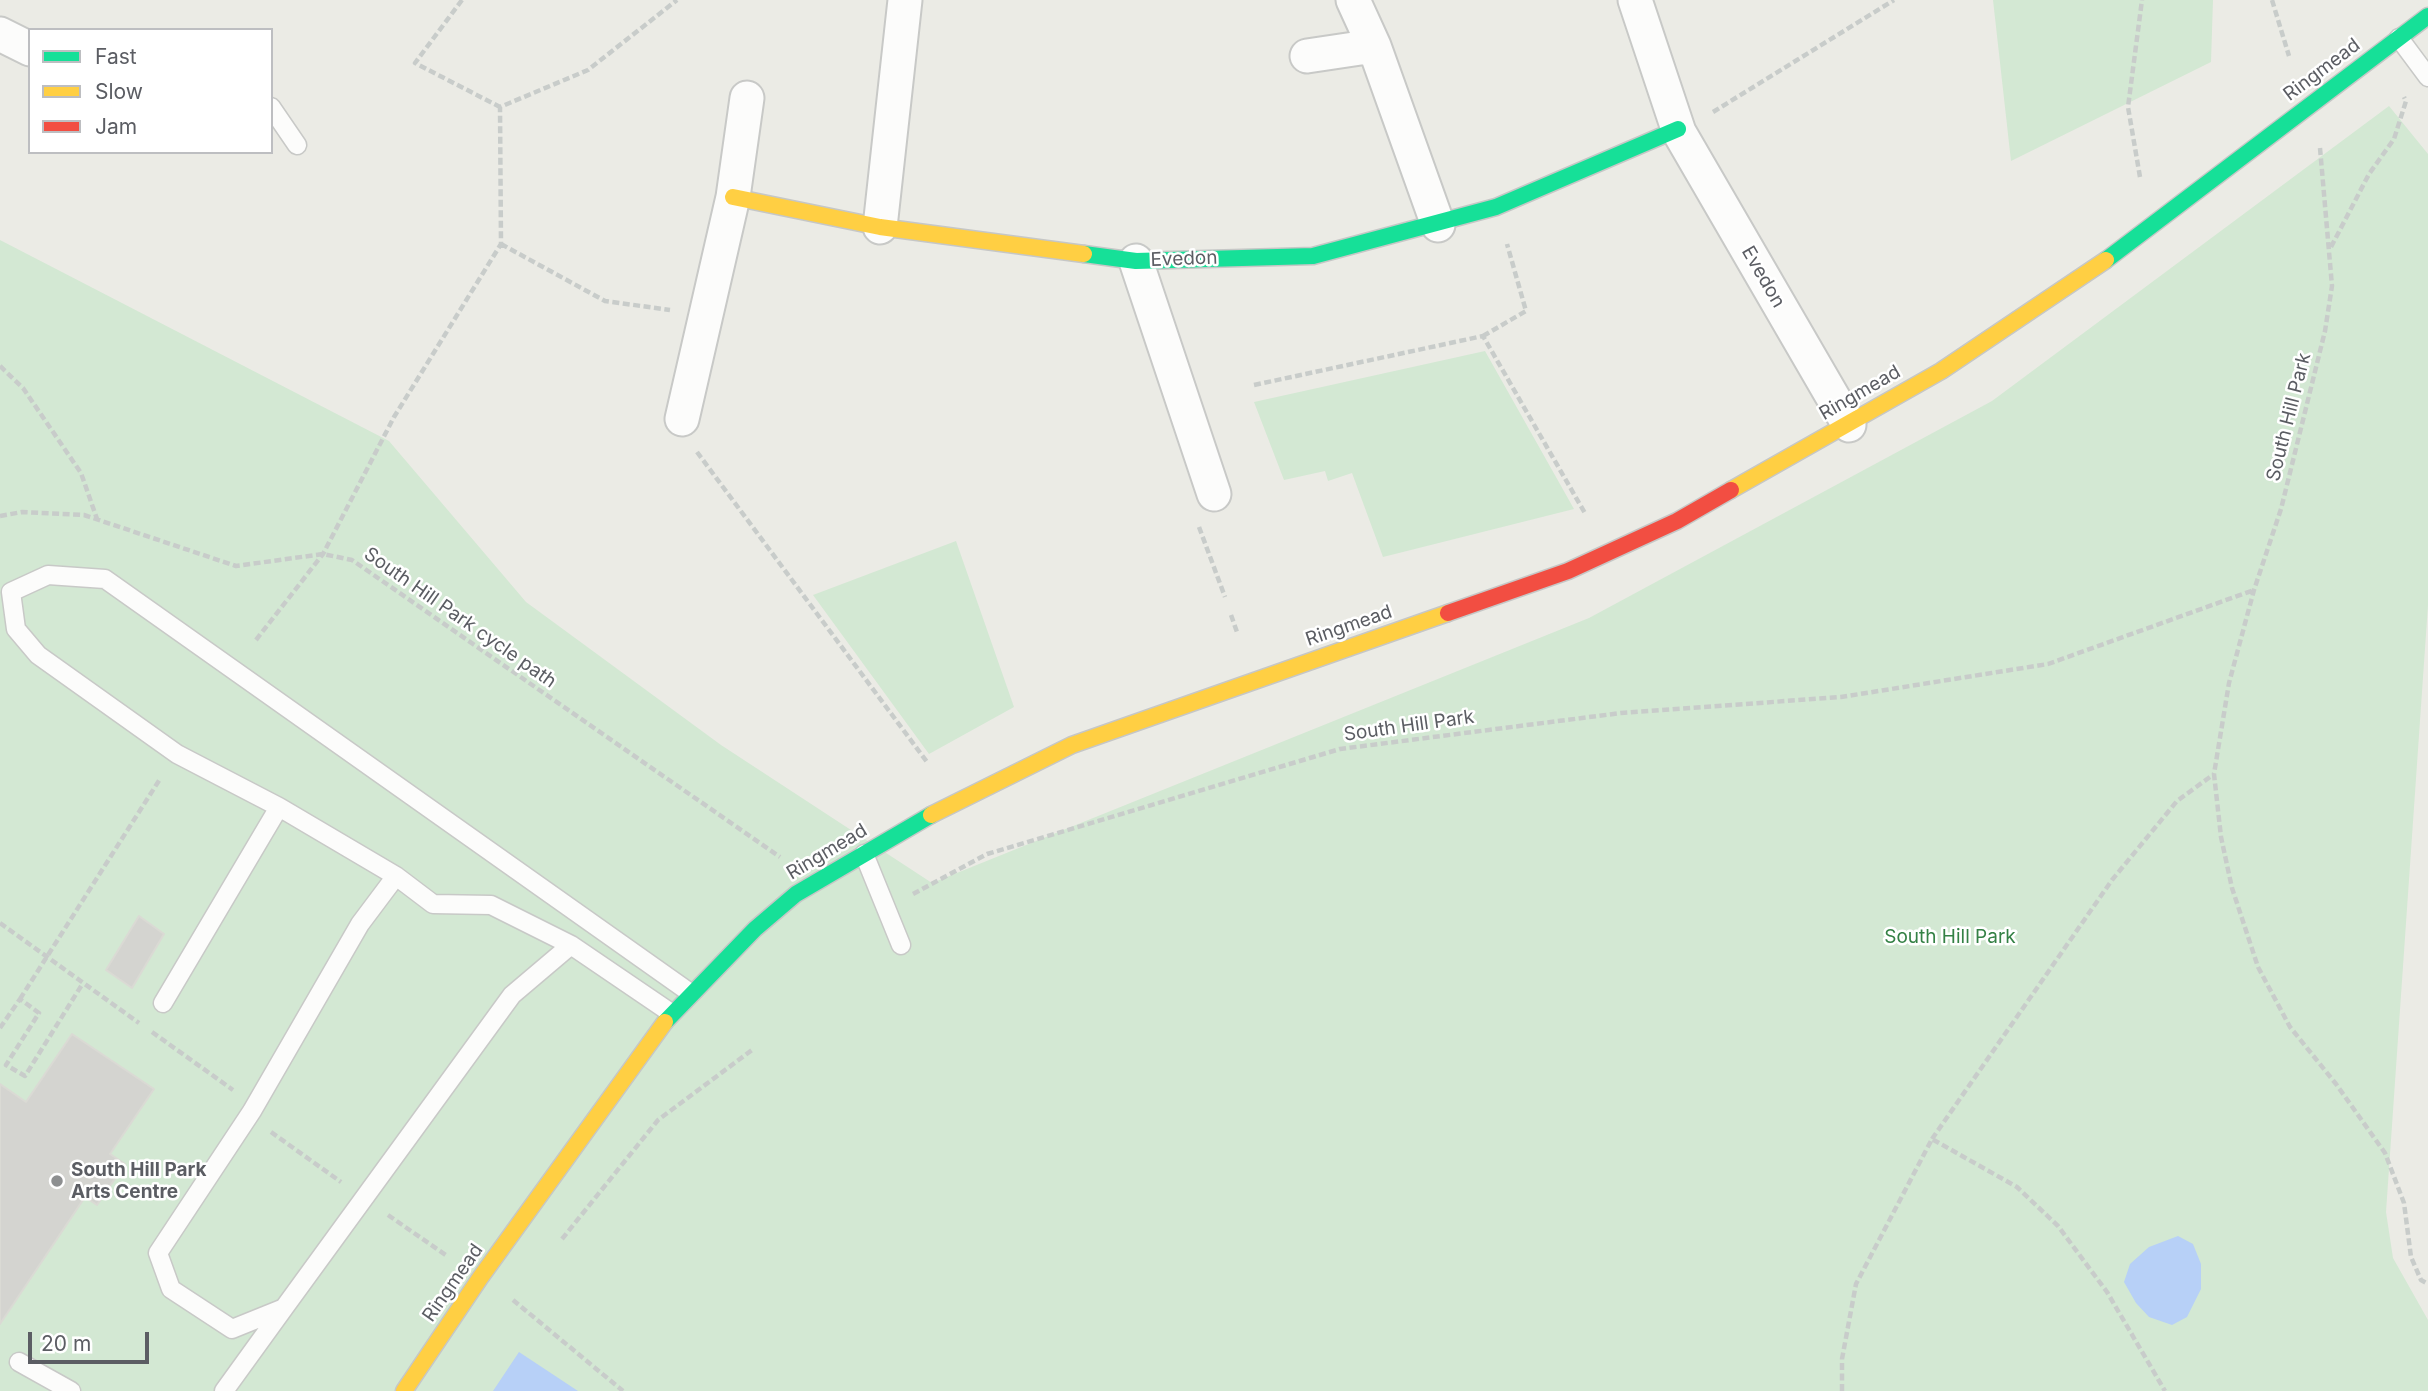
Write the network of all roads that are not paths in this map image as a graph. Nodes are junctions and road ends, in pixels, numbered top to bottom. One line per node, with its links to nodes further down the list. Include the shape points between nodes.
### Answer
1 (905, 0): 17 (street)
2 (1353, 0): 7 (street)
3 (1635, 0): 13 (street, Evedon)
4 (2428, 16): 6 (street, Ringmead)
5 (0, 34): 8 (street)
6 (2399, 38): 10 (lane); 20 (street, Ringmead, via 2107,259 1941,371)
7 (1374, 46): 9 (street); 16 (street)
8 (28, 48)
9 (1307, 56)
10 (2428, 78)
11 (747, 98): 15 (street)
12 (273, 110): 14 (lane)
13 (1678, 130): 16 (street, Evedon, via 1496,206); 20 (street, Evedon)
14 (297, 145)
15 (733, 198): 17 (street, Evedon); 19 (street)
16 (1438, 225): 18 (street, Evedon, via 1312,256)
17 (880, 227): 18 (street, Evedon)
18 (1136, 261): 21 (street, Evedon)
19 (682, 419)
20 (1849, 425): 23 (street, Ringmead, via 1677,521 1568,571 1072,746 961,798)
21 (1214, 494)
22 (279, 807): 24 (lane); 27 (lane, via 177,754 38,655 16,629 11,592 48,575 105,579); 28 (lane)
23 (864, 854): 26 (lane); 27 (street, Ringmead, via 796,894)
24 (396, 876): 25 (lane, via 433,904 491,905); 30 (lane, via 360,924 252,1111 158,1253 171,1289 232,1329)
25 (572, 945): 29 (lane); 30 (lane, via 512,995)
26 (901, 945)
27 (689, 992): 29 (street, Ringmead)
28 (163, 1003)
29 (671, 1013): 34 (street, Ringmead)
30 (284, 1308): 33 (lane)
31 (19, 1362): 32 (lane)
32 (71, 1391)
33 (224, 1391)
34 (404, 1391)

